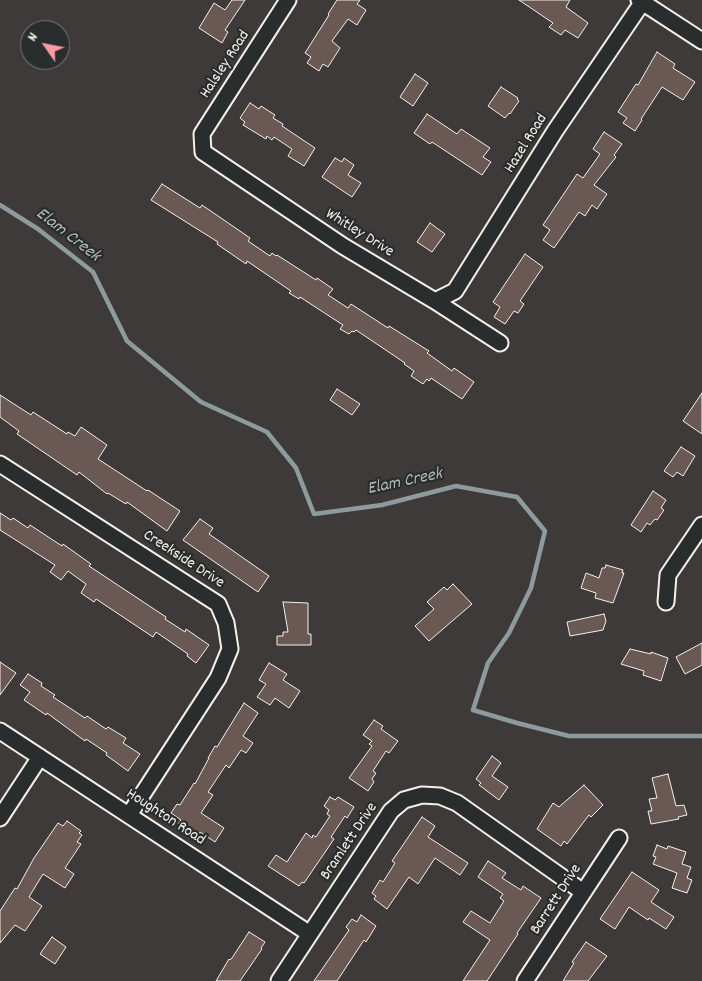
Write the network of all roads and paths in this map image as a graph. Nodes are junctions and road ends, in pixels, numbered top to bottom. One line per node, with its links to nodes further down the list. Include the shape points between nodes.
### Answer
1 (288, 0): 4 (street, Halsley Road, via 202,134)
2 (642, 1): 3 (street); 5 (street, Hazel Road, via 455,290)
3 (702, 41)
4 (203, 152): 5 (street, Whitley Drive, via 343,246)
5 (435, 301): 6 (street, Whitley Drive)
6 (500, 343)
7 (0, 464): 12 (street, Creekside Drive, via 218,604 226,623 230,649 218,678)
8 (702, 524): 9 (street, via 668,575)
9 (666, 602)
10 (0, 731): 11 (street, Houghton Road)
11 (40, 757): 12 (street, Houghton Road); 13 (street)
12 (128, 815): 16 (street, Houghton Road)
13 (0, 818)
14 (619, 838): 15 (street, Barrett Drive)
15 (583, 892): 16 (street, Bramlett Drive, via 457,803 440,796 422,795 404,800 391,811); 18 (street, Barrett Drive)
16 (310, 934): 17 (street, Bramlett Drive)
17 (279, 981)
18 (525, 981)

